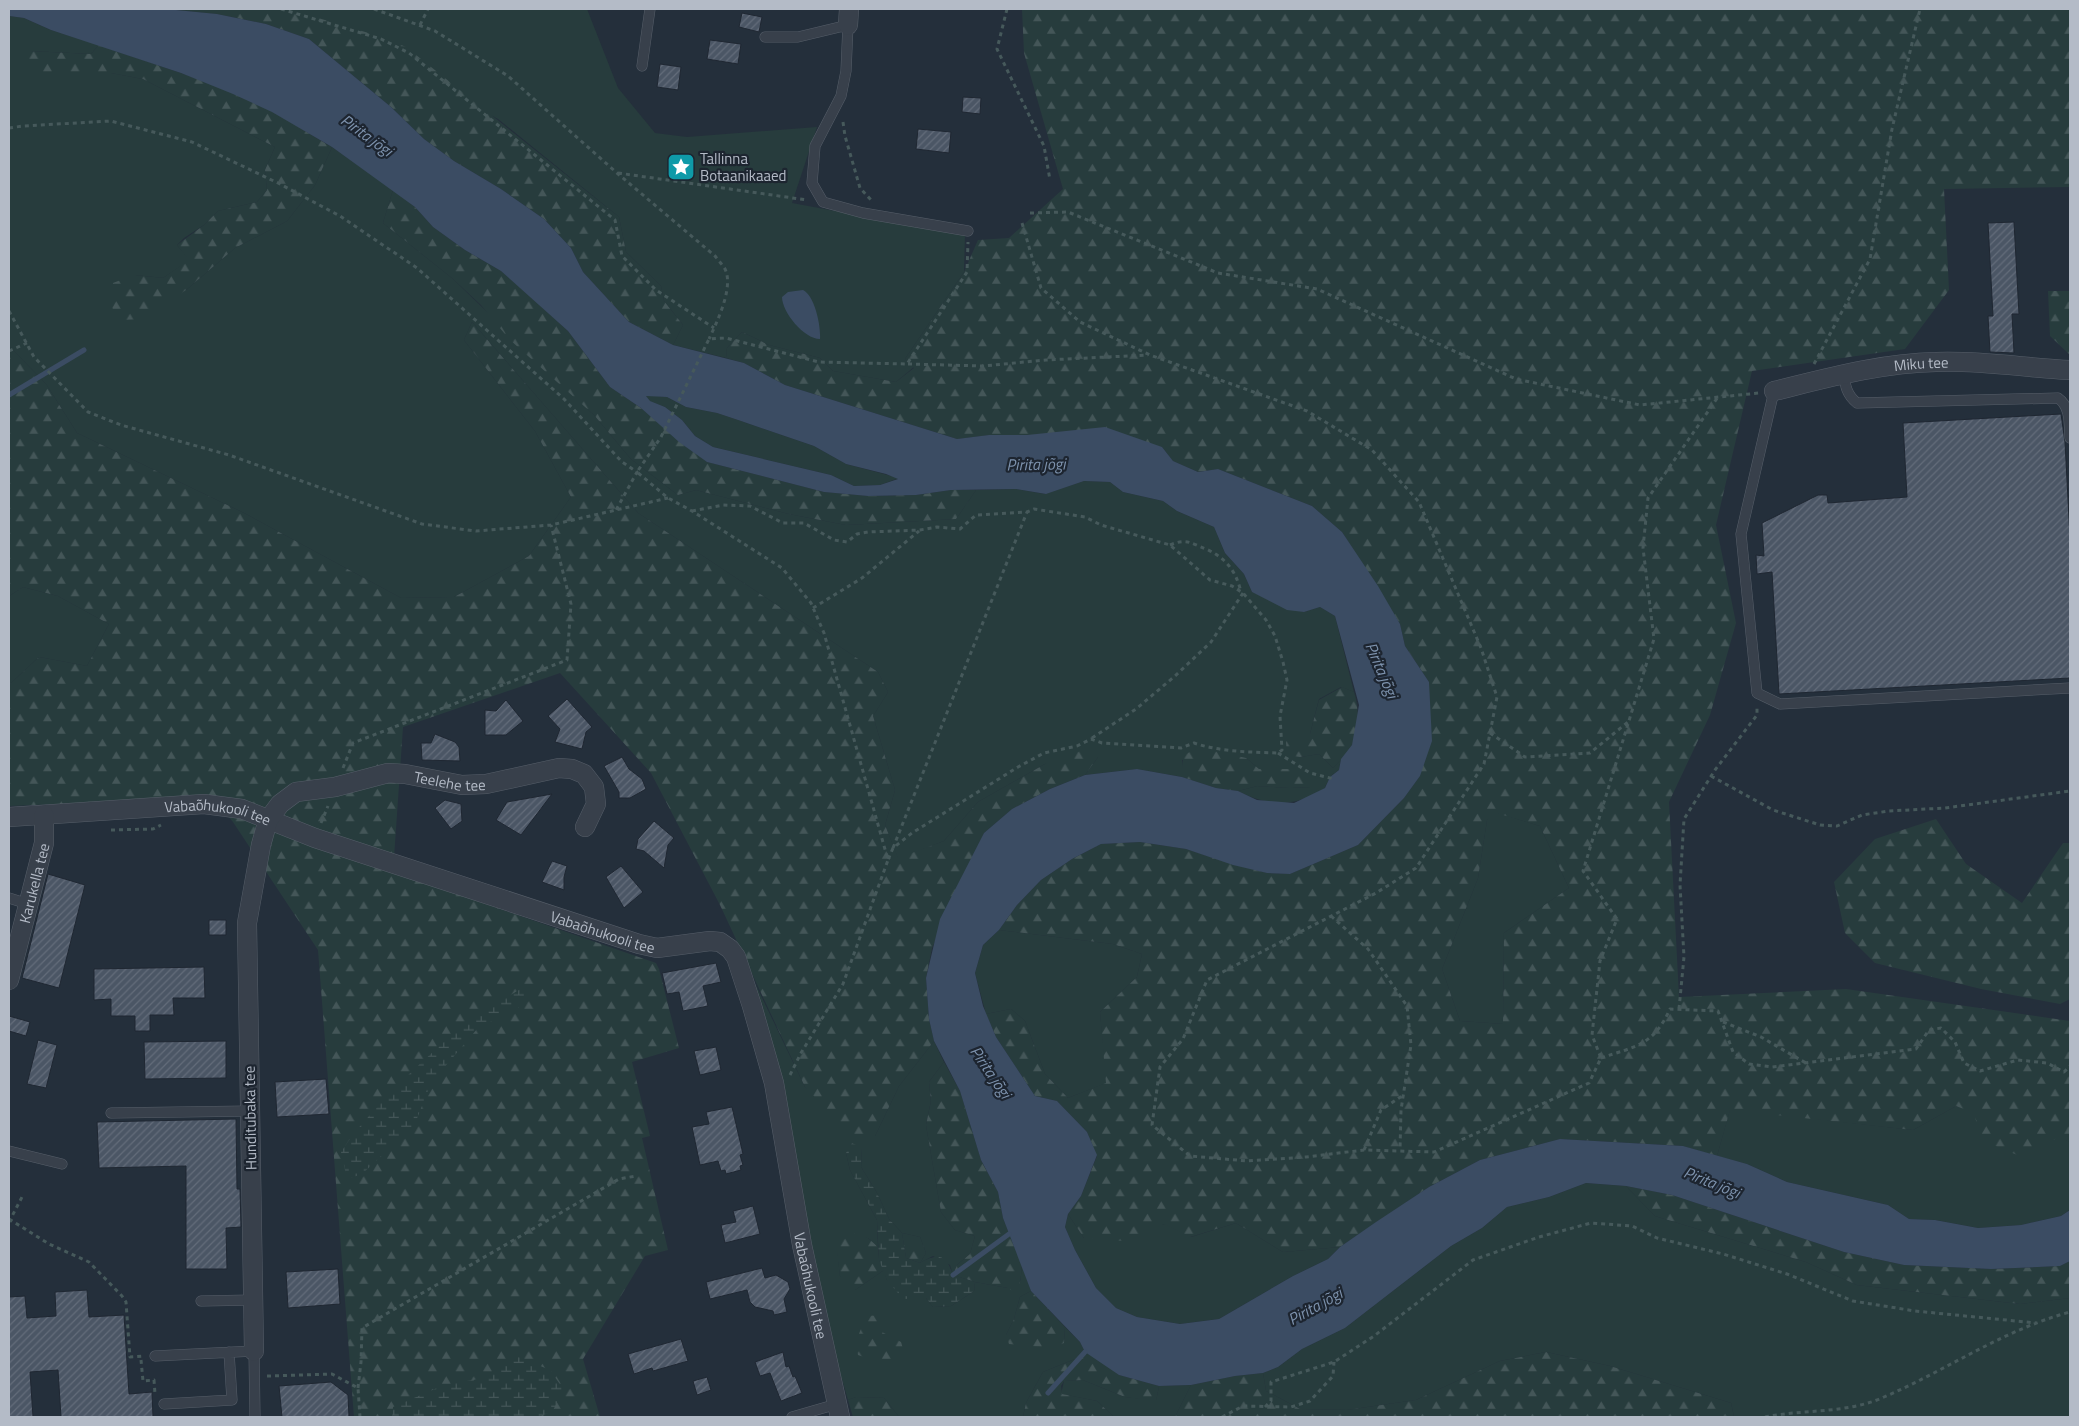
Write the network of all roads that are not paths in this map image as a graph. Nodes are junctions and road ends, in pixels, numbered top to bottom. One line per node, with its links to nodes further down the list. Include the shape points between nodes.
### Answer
1 (650, 9): 4 (lane)
2 (848, 17): 3 (lane, via 798,37); 5 (lane, via 846,71 841,96 815,146 812,183 823,202 863,213)
3 (765, 37)
4 (642, 66)
5 (968, 231)
6 (2070, 370): 7 (street, Miku tee, via 1937,362 1896,364)
7 (1844, 374): 8 (street, Miku tee); 9 (lane, via 1850,398 1857,402 2058,398 2064,402 2069,414)
8 (1774, 391): 10 (lane, via 1740,534 1757,693 1780,704)
9 (2070, 438)
10 (2070, 688)
11 (44, 815): 12 (street, Vabaõhukooli tee); 13 (street, Vabaõhukooli tee, via 204,804 242,809); 16 (street, Karukella tee, via 44,843)
12 (9, 817)
13 (268, 820): 14 (street, Teelehe tee, via 280,804 296,792 336,787 388,773 462,785 572,769 584,774 594,787 596,804); 18 (street, Hunditubaka tee, via 247,923); 28 (street, Vabaõhukooli tee, via 639,944 656,948 710,941 720,942 730,949 752,1006 778,1100 802,1245)
14 (584, 827)
15 (9, 898): 16 (lane)
16 (28, 904): 17 (street, Karukella tee)
17 (9, 980)
18 (250, 1111): 19 (lane); 22 (street, Hunditubaka tee)
19 (112, 1113)
20 (9, 1151): 21 (lane)
21 (62, 1164)
22 (253, 1300): 23 (lane); 24 (street, Hunditubaka tee)
23 (201, 1301)
24 (254, 1351): 25 (lane); 29 (lane, Hunditubaka tee)
25 (229, 1352): 26 (lane); 27 (lane, via 232,1400)
26 (155, 1356)
27 (164, 1404)
28 (838, 1410): 30 (lane)
29 (255, 1417)
30 (792, 1417)

